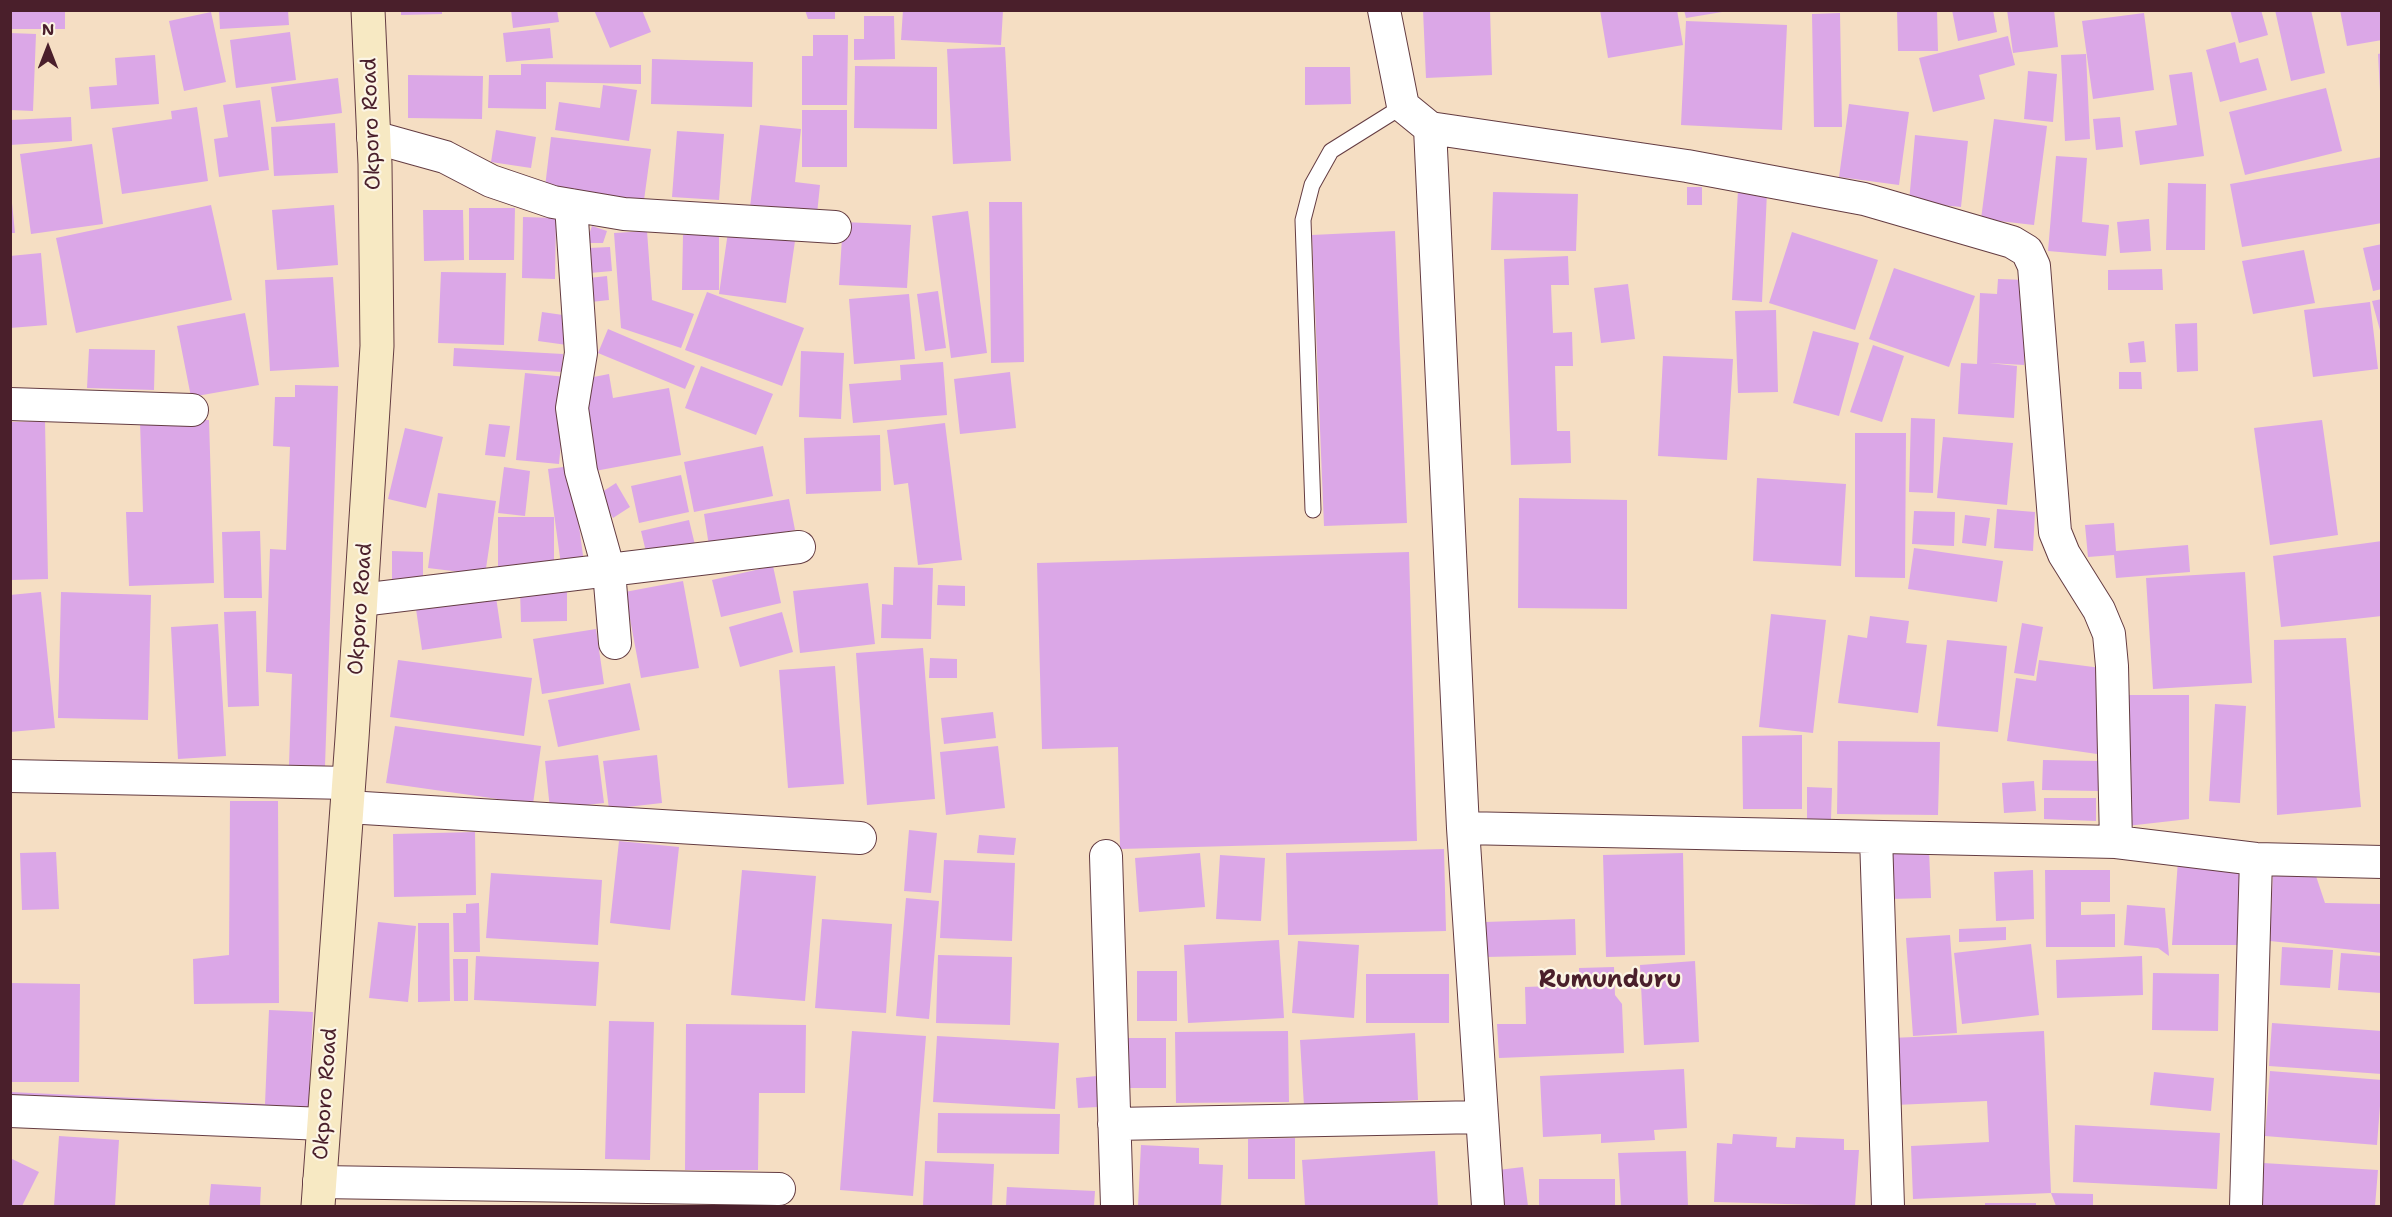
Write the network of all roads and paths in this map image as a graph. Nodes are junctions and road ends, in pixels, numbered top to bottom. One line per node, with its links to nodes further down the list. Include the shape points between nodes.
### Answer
1 (368, 10): 5 (main road, Okporo Road)
2 (1383, 10): 3 (street)
3 (1403, 106): 4 (street); 10 (lane, via 1331,151 1312,185 1303,220)
4 (1430, 128): 17 (street); 20 (street, via 1687,166 1864,199 2012,242 2027,251 2034,266 2055,532 2109,634)
5 (374, 138): 6 (street, via 445,158 491,181); 13 (main road, Okporo Road, via 376,346)
6 (571, 205): 7 (street, via 624,214); 12 (street, via 581,353 572,408 581,471)
7 (835, 227)
8 (10, 404): 9 (street)
9 (192, 410)
10 (1313, 510)
11 (799, 547): 12 (street)
12 (609, 571): 13 (street); 14 (street)
13 (361, 600): 16 (main road, Okporo Road)
14 (615, 643)
15 (10, 776): 16 (street)
16 (348, 795): 19 (street); 26 (main road, Okporo Road)
17 (1463, 828): 18 (street); 25 (street)
18 (1876, 837): 20 (street); 32 (street)
19 (860, 838)
20 (2116, 842): 22 (street)
21 (1106, 856): 27 (street)
22 (2256, 860): 23 (street); 33 (street)
23 (2382, 862)
24 (10, 1111): 26 (street)
25 (1482, 1117): 27 (street); 31 (street)
26 (324, 1124): 29 (main road, Okporo Road)
27 (1114, 1124): 30 (street)
28 (779, 1189): 29 (street)
29 (318, 1194)
30 (1117, 1206)
31 (1488, 1206)
32 (1888, 1206)
33 (2246, 1206)

